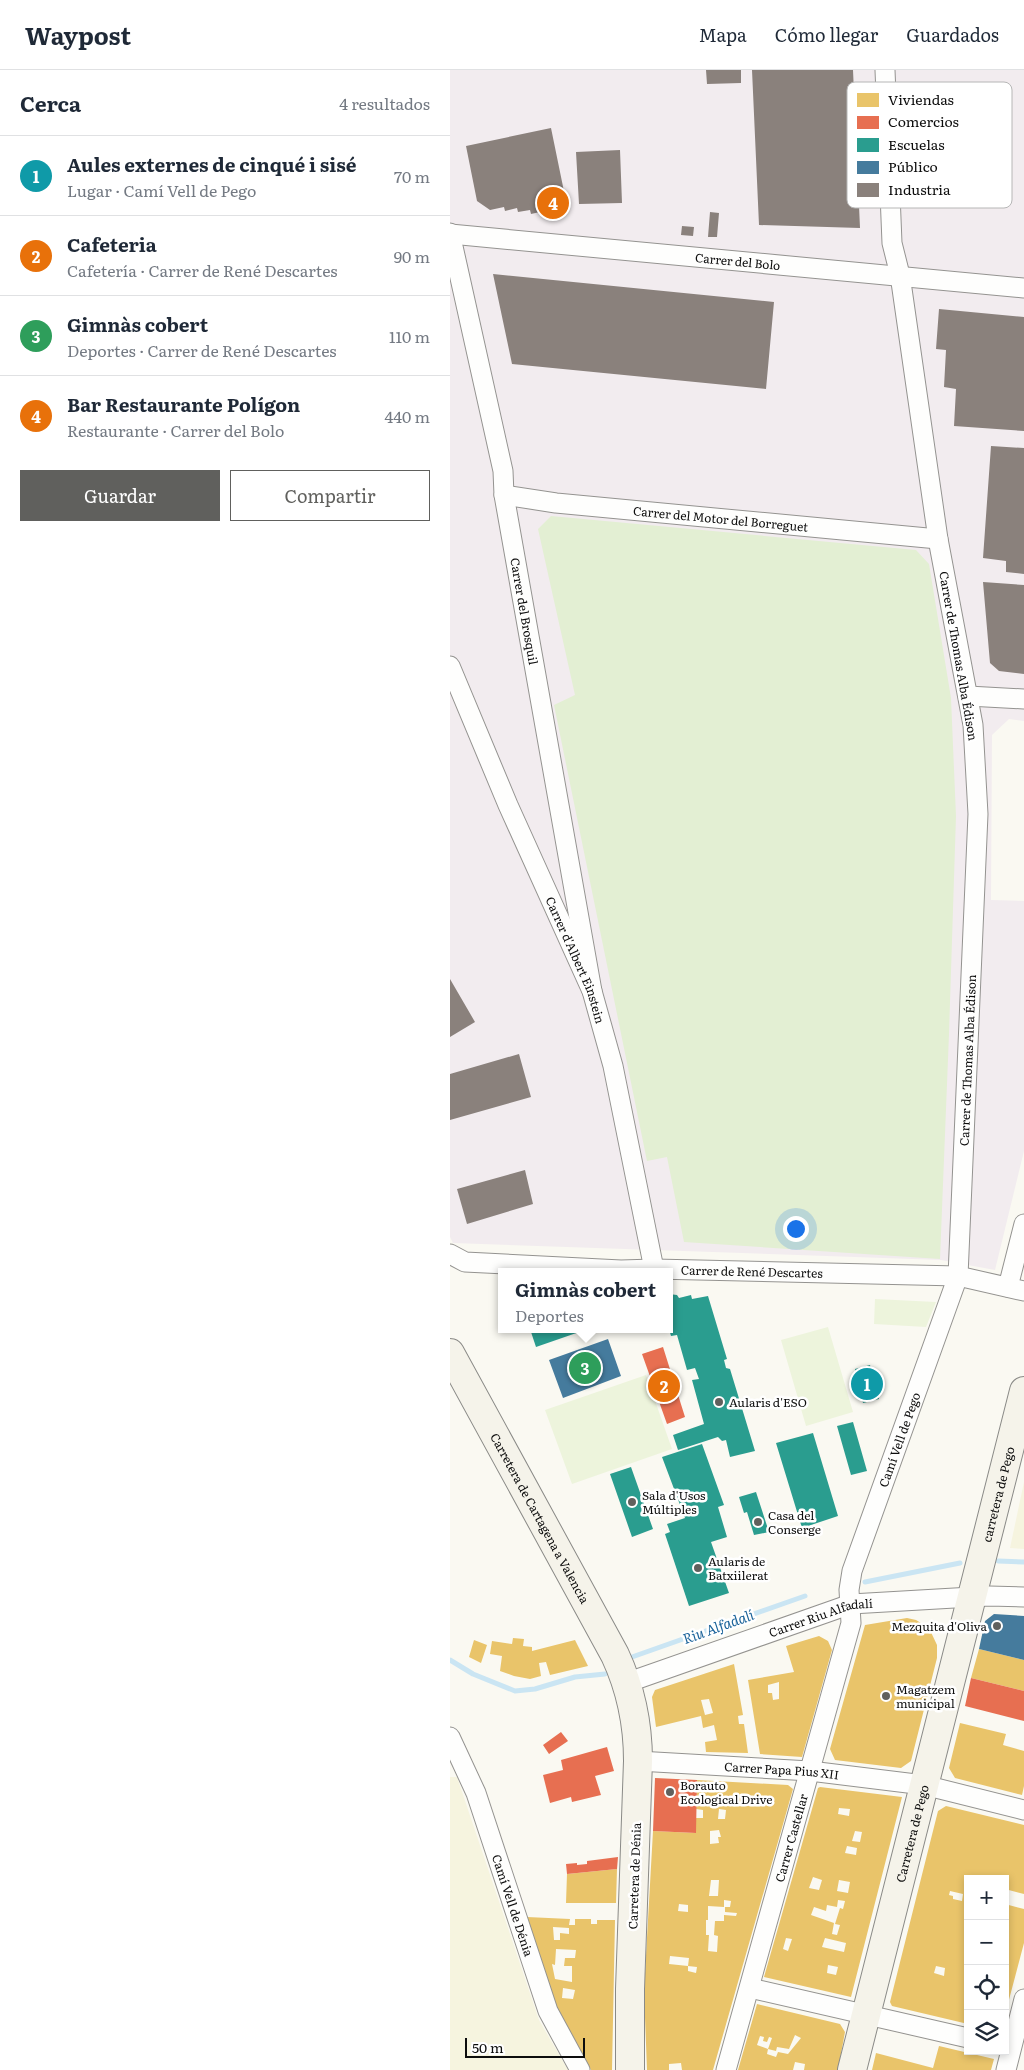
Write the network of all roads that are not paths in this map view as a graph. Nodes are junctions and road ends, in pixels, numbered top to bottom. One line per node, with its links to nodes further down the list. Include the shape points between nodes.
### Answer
1 (891, 208): 3 (street, Carrer de Thomas Alba Édison, via 892,243)
2 (450, 234): 3 (street, Carrer del Bolo); 5 (street, Carrer del Brosquil, via 503,471)
3 (900, 276): 4 (street, Carrer del Bolo); 6 (street, Carrer de Thomas Alba Édison)
4 (1024, 288)
5 (504, 495): 6 (street, Carrer del Motor del Borreguet, via 556,503); 10 (street, Carrer del Brosquil)
6 (938, 538): 8 (street, Carrer de Thomas Alba Édison)
7 (450, 666): 10 (street, Carrer d'Albert Einstein)
8 (968, 696): 9 (street); 16 (street, Carrer de Thomas Alba Édison, via 973,724 978,814)
9 (1024, 699)
10 (592, 991): 14 (street, Carrer d'Albert Einstein, via 614,1066)
11 (1024, 1224): 17 (street)
12 (450, 1254): 13 (street, Carrer de René Descartes, via 465,1262)
13 (582, 1268)
14 (654, 1268)
15 (673, 1269): 16 (street, Carrer de René Descartes)
16 (958, 1276): 17 (street, Carrer de René Descartes); 22 (street, Camí Vell de Pego, via 852,1571)
17 (1016, 1289)
18 (450, 1353): 23 (main road, Carretera de Cartagena a Valencia, via 569,1568 615,1655)
19 (1024, 1391): 20 (main road, carretera de Pego)
20 (972, 1597): 21 (street, Carrer Riu Alfadalí); 22 (street, Carrer Riu Alfadalí); 27 (main road, Carretera de Pego)
21 (1024, 1597)
22 (851, 1604): 23 (street, Carrer Riu Alfadalí); 26 (street, Carrer Castellar, via 851,1623)
23 (626, 1683): 25 (main road, Carretera de Dénia, via 638,1741)
24 (450, 1737): 34 (street, Camí Vell de Dénia, via 476,1793 548,2011)
25 (638, 1760): 26 (street, Carrer Papa Pius XII); 35 (main road, Carretera de Dénia)
26 (810, 1771): 27 (street, Carrer Papa Pius XII); 29 (street, Carrer Castellar)
27 (924, 1786): 28 (street, Carrer Papa Pius XII); 31 (main road, Carretera de Pego)
28 (1024, 1810)
29 (750, 1988): 31 (street); 36 (street, Carrer Castellar)
30 (1024, 1999): 33 (street)
31 (865, 2015): 32 (street); 37 (main road, Carretera de Pego)
32 (964, 2037)
33 (1014, 2048): 38 (street)
34 (580, 2070)
35 (630, 2070)
36 (726, 2070)
37 (852, 2070)
38 (1006, 2070)

